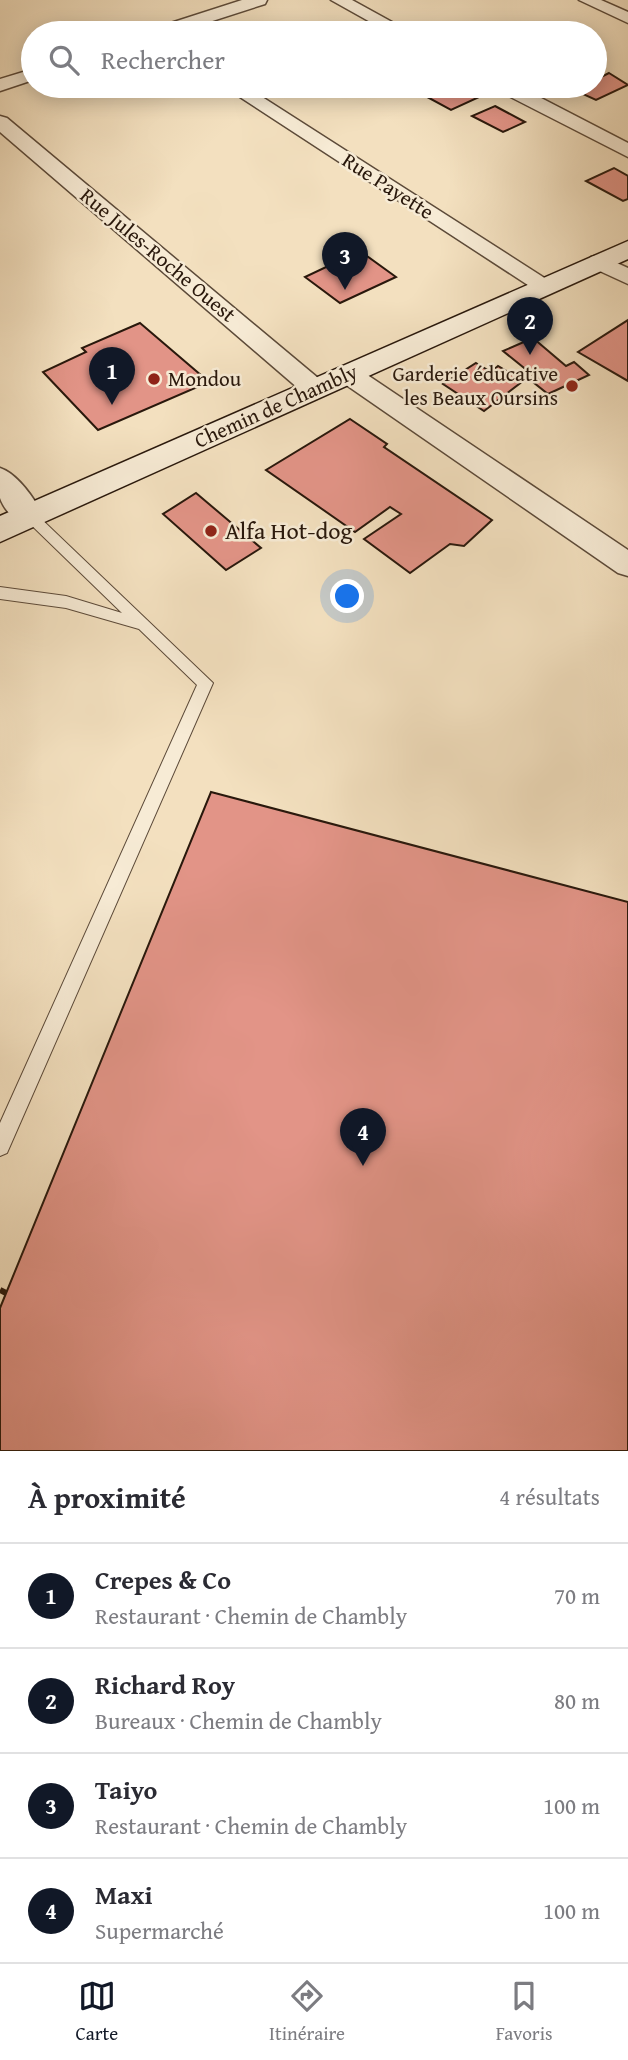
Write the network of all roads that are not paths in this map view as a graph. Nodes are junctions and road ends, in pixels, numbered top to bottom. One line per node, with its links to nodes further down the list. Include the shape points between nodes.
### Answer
1 (259, 0): 5 (street)
2 (339, 0): 6 (street)
3 (587, 0): 4 (street)
4 (628, 18)
5 (195, 21)
6 (380, 21)
7 (21, 79): 8 (street)
8 (0, 85)
9 (251, 98): 16 (street, Rue Payette)
10 (527, 98): 12 (street)
11 (0, 122): 18 (street, Rue Jules-Roche Ouest)
12 (628, 151)
13 (628, 249): 14 (main road, Chemin de Chambly)
14 (599, 262): 15 (street); 16 (main road, Chemin de Chambly)
15 (628, 277)
16 (545, 286): 17 (main road, Chemin de Chambly)
17 (348, 374): 18 (main road, Chemin de Chambly); 22 (street)
18 (316, 389): 20 (main road, Chemin de Chambly)
19 (0, 478): 20 (street)
20 (30, 516): 21 (main road, Chemin de Chambly); 24 (lane)
21 (0, 530)
22 (628, 565)
23 (0, 593): 24 (lane, via 66,602)
24 (144, 625): 25 (lane, via 205,683)
25 (0, 1146)

